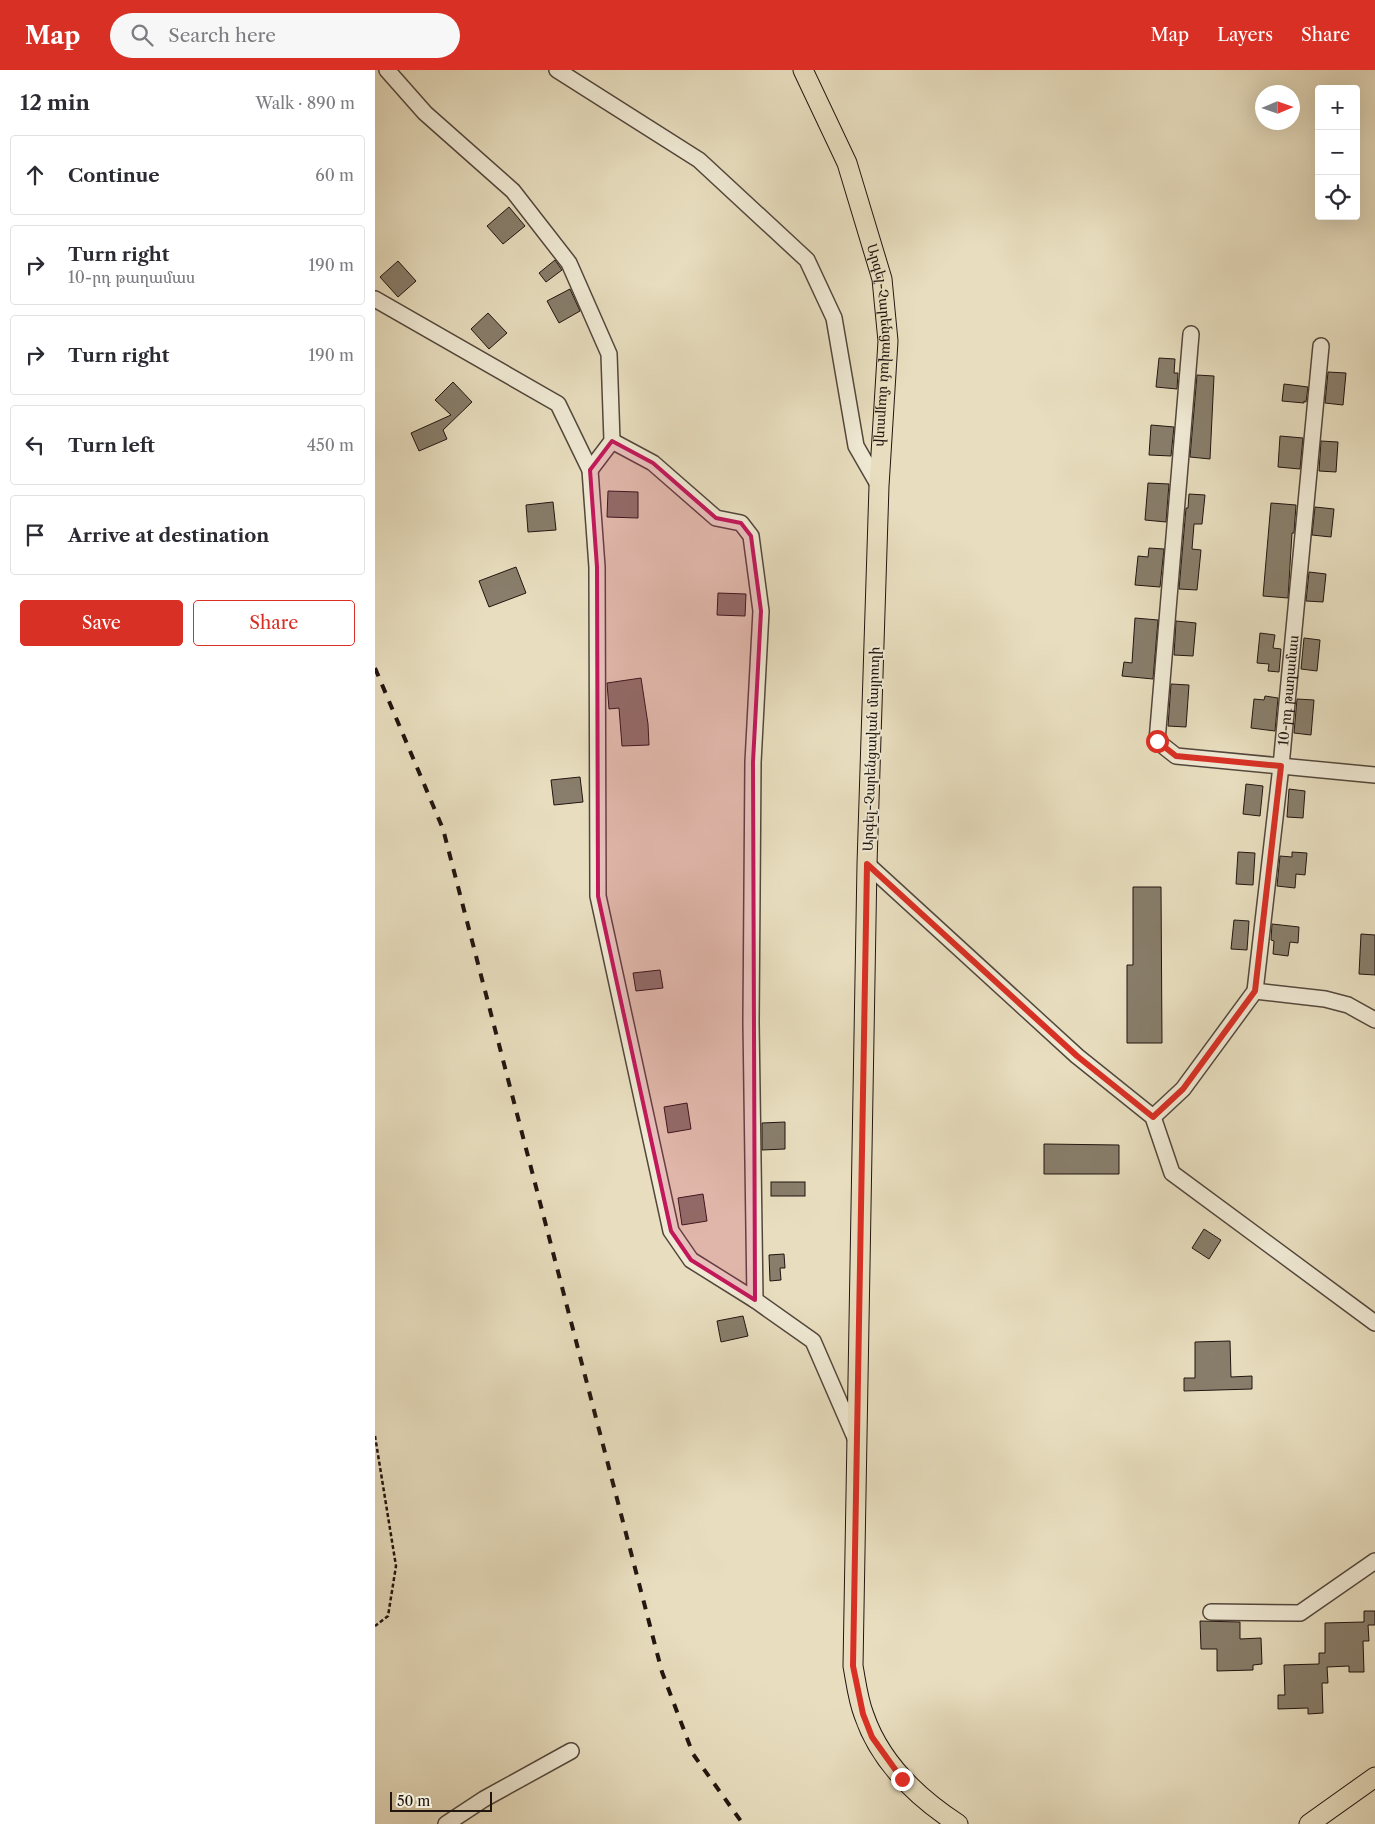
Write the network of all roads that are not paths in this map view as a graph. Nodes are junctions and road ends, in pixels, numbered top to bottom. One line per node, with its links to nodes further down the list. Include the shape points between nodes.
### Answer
1 (387, 70): 7 (street, via 425,113 513,191 569,263 609,354)
2 (557, 70): 9 (street, via 699,160 807,260 835,318 856,446)
3 (803, 70): 9 (main road, Արգել-Չարենցավան մայրուղի, via 847,163 882,279 888,341)
4 (375, 299): 8 (street, via 559,404)
5 (1191, 334): 10 (street, via 1157,741 1176,756)
6 (1321, 346): 10 (street, 10-րդ թաղամաս)
7 (612, 441): 8 (street); 16 (street, via 653,463 716,518 741,523 751,536 761,611 753,771 751,1022)
8 (590, 470): 16 (street, via 597,568 598,896 671,1231 691,1260)
9 (879, 486): 12 (main road, Արգել-Չարենցավան մայրուղի)
10 (1281, 766): 11 (street); 13 (street, 10-րդ թաղամաս)
11 (1375, 775)
12 (867, 864): 15 (street, via 1077,1056); 18 (main road, Արգել-Չարենցավան մայրուղի)
13 (1255, 991): 14 (street, via 1333,1001 1348,1005); 15 (street, 10-րդ թաղամաս, via 1183,1089)
14 (1375, 1020)
15 (1153, 1117): 17 (street, via 1173,1174)
16 (755, 1300): 18 (street, via 813,1341)
17 (1375, 1323)
18 (856, 1441): 24 (main road, Արգել-Չարենցավան մայրուղի, via 853,1666 863,1714 872,1737 902,1779 939,1812)
19 (1375, 1561): 20 (street, via 1300,1613)
20 (1211, 1612)
21 (571, 1751): 23 (street, via 483,1799)
22 (1375, 1777): 25 (main road)
23 (446, 1824)
24 (959, 1824)
25 (1309, 1824)

